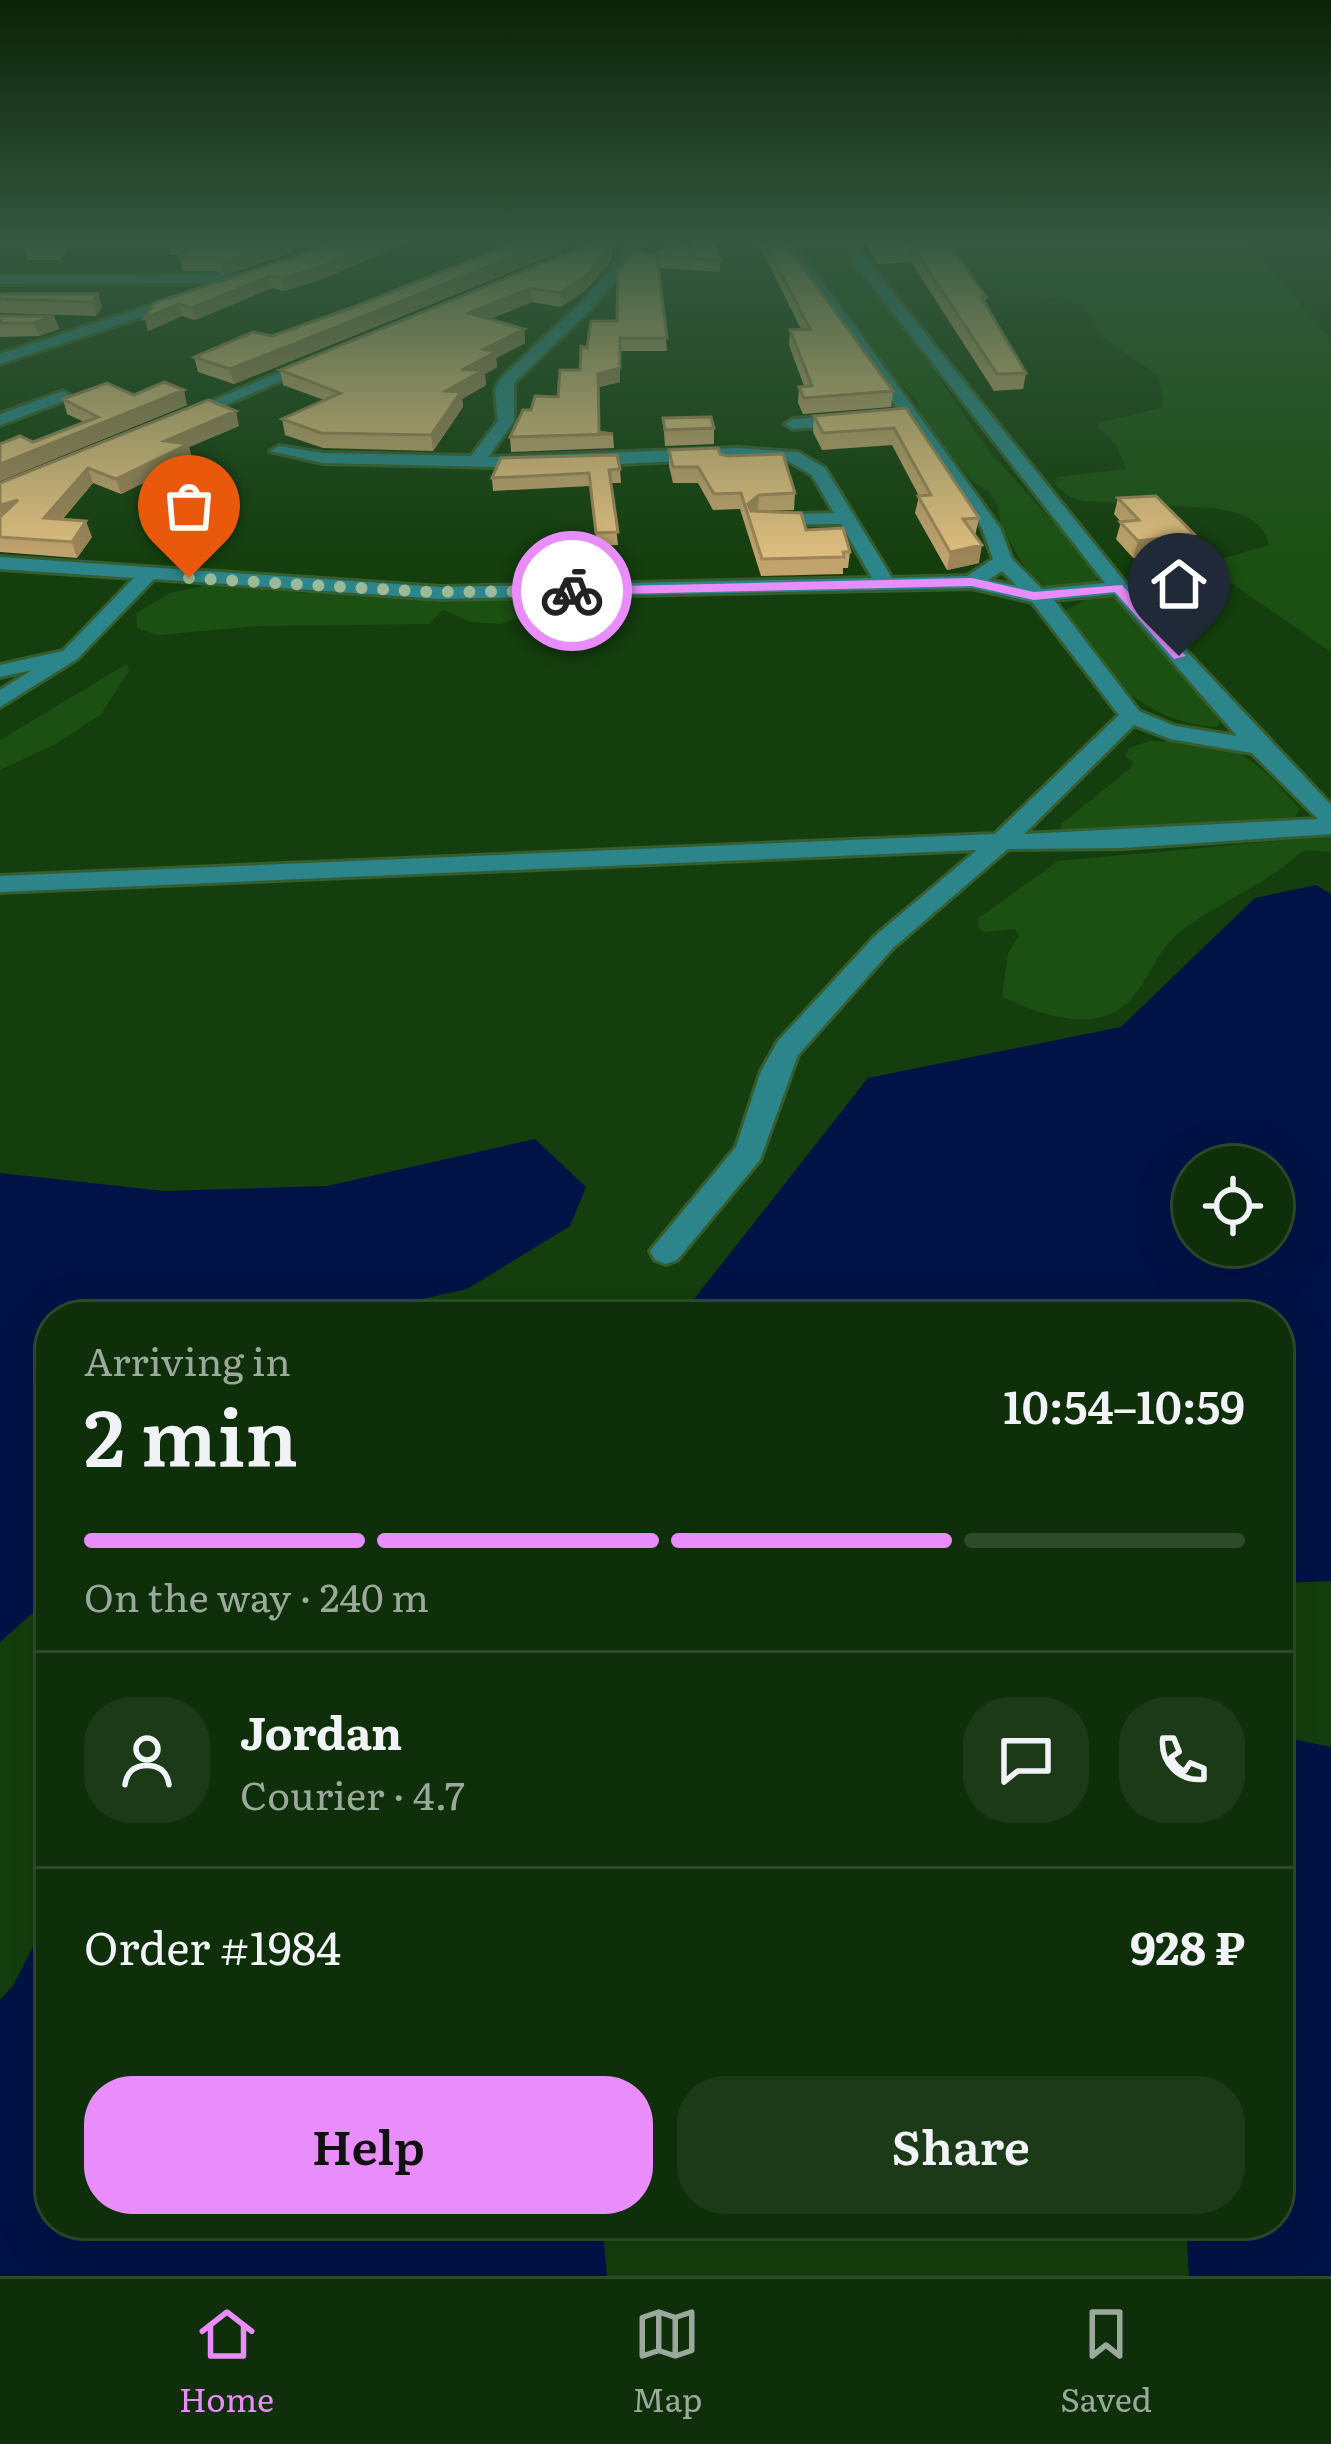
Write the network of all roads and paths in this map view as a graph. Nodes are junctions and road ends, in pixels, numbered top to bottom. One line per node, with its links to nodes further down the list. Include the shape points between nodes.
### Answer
1 (36, 347): 6 (street)
2 (543, 347): 13 (street, via 507,381 506,421)
3 (849, 347): 8 (street)
4 (928, 347): 21 (street)
5 (334, 354): 11 (street)
6 (0, 359)
7 (63, 396): 9 (street)
8 (891, 417): 10 (street); 16 (street, via 991,528)
9 (0, 420)
10 (794, 424)
11 (162, 425)
12 (279, 451): 13 (street)
13 (477, 460): 14 (street, via 784,455 815,467)
14 (845, 518): 15 (street); 20 (street)
15 (761, 521)
16 (1003, 561): 19 (street); 22 (street)
17 (0, 563): 18 (street)
18 (148, 576): 20 (street, via 441,593); 23 (street)
19 (972, 582): 20 (street); 22 (street)
20 (887, 586)
21 (1118, 588): 22 (street); 27 (street)
22 (1034, 596): 26 (street)
23 (70, 655): 24 (street); 25 (street)
24 (0, 671)
25 (0, 700)
26 (1131, 716): 27 (street, via 1170,733); 29 (street)
27 (1260, 747): 28 (street)
28 (1331, 822): 29 (street)
29 (1001, 842): 30 (street); 31 (street, via 884,942 788,1048 749,1152)
30 (0, 884)
31 (666, 1251)

